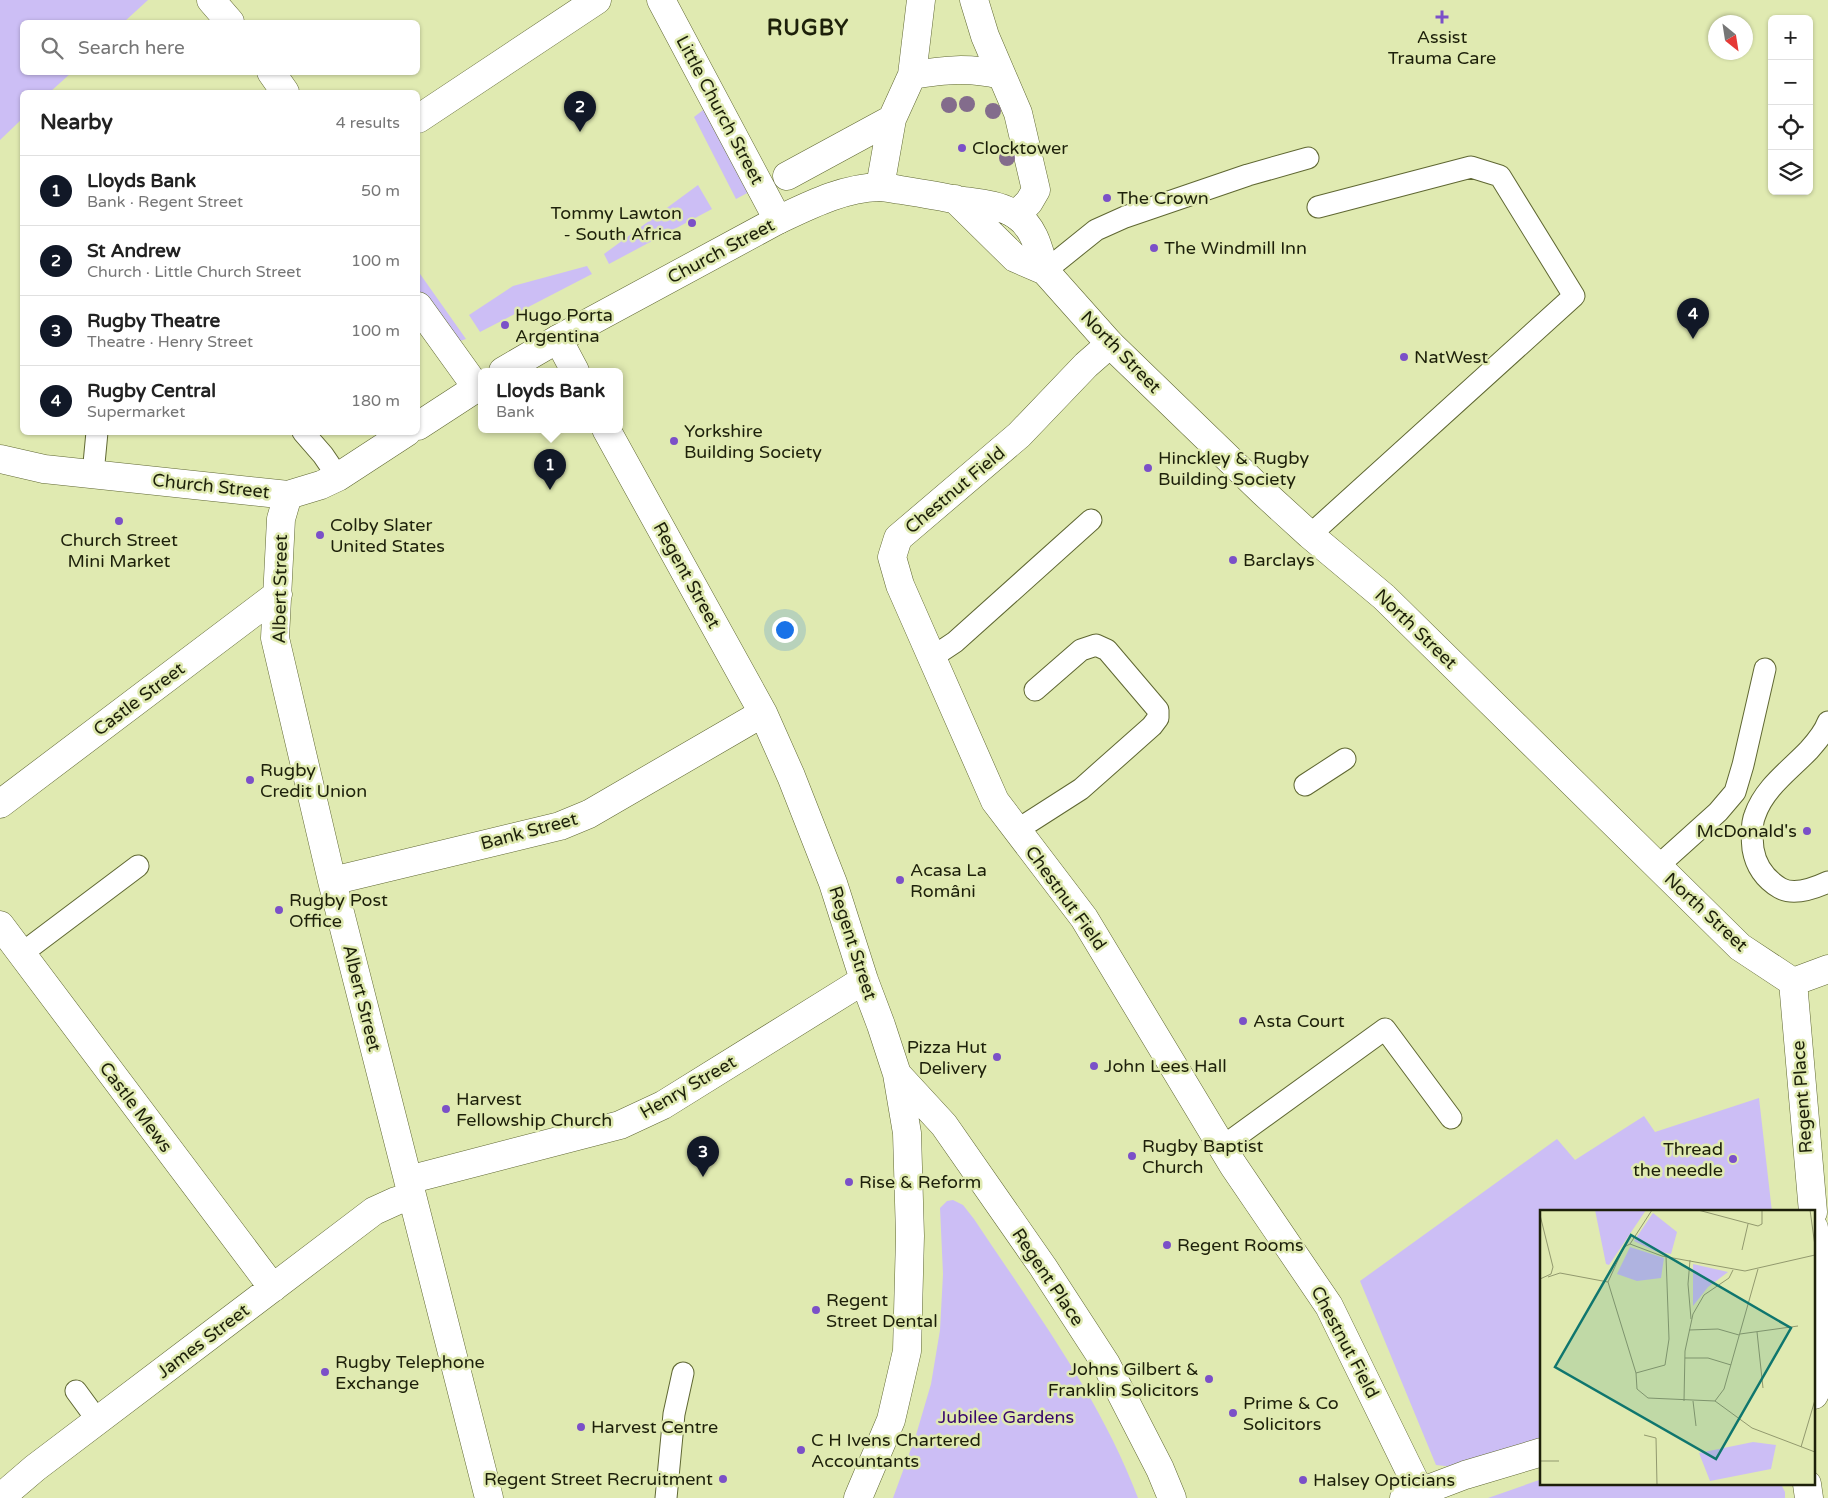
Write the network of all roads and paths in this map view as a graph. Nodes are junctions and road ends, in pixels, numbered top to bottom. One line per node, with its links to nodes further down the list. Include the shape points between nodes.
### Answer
1 (211, 0): 6 (street)
2 (597, 0): 11 (street)
3 (661, 0): 19 (street, Little Church Street)
4 (921, 0): 8 (street)
5 (974, 0): 9 (street)
6 (228, 20)
7 (273, 75): 10 (street)
8 (912, 75): 9 (street, via 952,69); 12 (street)
9 (1001, 75): 18 (street, via 1018,113 1036,190)
10 (284, 90)
11 (420, 118)
12 (892, 119): 14 (street); 15 (street)
13 (1308, 158): 20 (lane, via 1125,217 1096,230)
14 (787, 176)
15 (880, 187): 16 (street, Church Street); 19 (street, Church Street, via 842,193)
16 (956, 199): 18 (street, Church Street, via 996,206); 20 (street, via 1015,258)
17 (1318, 207): 38 (lane, via 1471,166 1500,176 1574,296)
18 (1016, 215): 20 (street, Church Street, via 1035,238)
19 (778, 220): 22 (street, Church Street)
20 (1045, 271): 23 (street, North Street)
21 (420, 309): 26 (street)
22 (558, 339): 24 (street, Church Street); 25 (street)
23 (1110, 344): 38 (street, North Street); 40 (street, Chestnut Field, via 1020,435 898,538 892,557 900,585)
24 (508, 368)
25 (573, 368)
26 (478, 385)
27 (478, 387): 28 (street)
28 (420, 425)
29 (608, 433): 43 (street, Regent Street)
30 (97, 435): 34 (lane)
31 (306, 435): 35 (lane)
32 (402, 435): 35 (street, Church Street)
33 (0, 459): 34 (street, Church Street, via 44,470)
34 (93, 474): 36 (street, Church Street)
35 (338, 477): 36 (street, Church Street)
36 (288, 494): 39 (street, Albert Street, via 281,519)
37 (1091, 520): 40 (lane, via 955,642)
38 (1310, 535): 50 (street, North Street, via 1384,597)
39 (278, 594): 47 (street, Castle Street); 51 (street, Albert Street, via 275,638)
40 (931, 658): 48 (street, Chestnut Field, via 995,801)
41 (1765, 669): 50 (lane, via 1735,792 1718,812)
42 (1035, 690): 48 (lane, via 1082,650 1096,645 1107,650 1158,710 1158,718 1081,789)
43 (763, 713): 51 (street, Bank Street, via 589,814 560,826); 56 (street, Regent Street, via 833,884)
44 (1827, 727): 52 (lane, via 1815,744 1767,792 1754,816 1752,838 1755,860 1769,882 1786,891 1803,890)
45 (1344, 759): 46 (lane)
46 (1305, 785)
47 (0, 804)
48 (1017, 830): 60 (street, Chestnut Field, via 1084,918)
49 (138, 866): 54 (lane)
50 (1658, 866): 57 (street, North Street, via 1740,947)
51 (332, 881): 61 (street, Albert Street)
52 (1828, 882)
53 (0, 925): 54 (street, Castle Mews)
54 (20, 954): 64 (street, Castle Mews)
55 (1828, 970): 57 (street)
56 (864, 980): 58 (street, Regent Street); 61 (street, Henry Street, via 663,1105 620,1125)
57 (1793, 982): 62 (street, Regent Place)
58 (897, 1074): 76 (street, Regent Street, via 907,1133 910,1236 907,1351 891,1420); 77 (street, Regent Place, via 944,1125 1106,1364)
59 (1451, 1118): 60 (lane, via 1385,1029)
60 (1222, 1146): 72 (street, Chestnut Field, via 1329,1306)
61 (410, 1188): 64 (street, James Street, via 396,1200 374,1211); 74 (street, Albert Street)
62 (1813, 1210)
63 (1816, 1247): 65 (street)
64 (273, 1288): 70 (street, James Street)
65 (1828, 1361)
66 (1828, 1367): 69 (street)
67 (683, 1373): 75 (lane, via 674,1414)
68 (76, 1391): 70 (lane)
69 (1816, 1391)
70 (98, 1421): 73 (street, James Street)
71 (1540, 1453): 72 (street)
72 (1412, 1495)
73 (0, 1498)
74 (489, 1498)
75 (666, 1498)
76 (858, 1498)
77 (1172, 1498)

